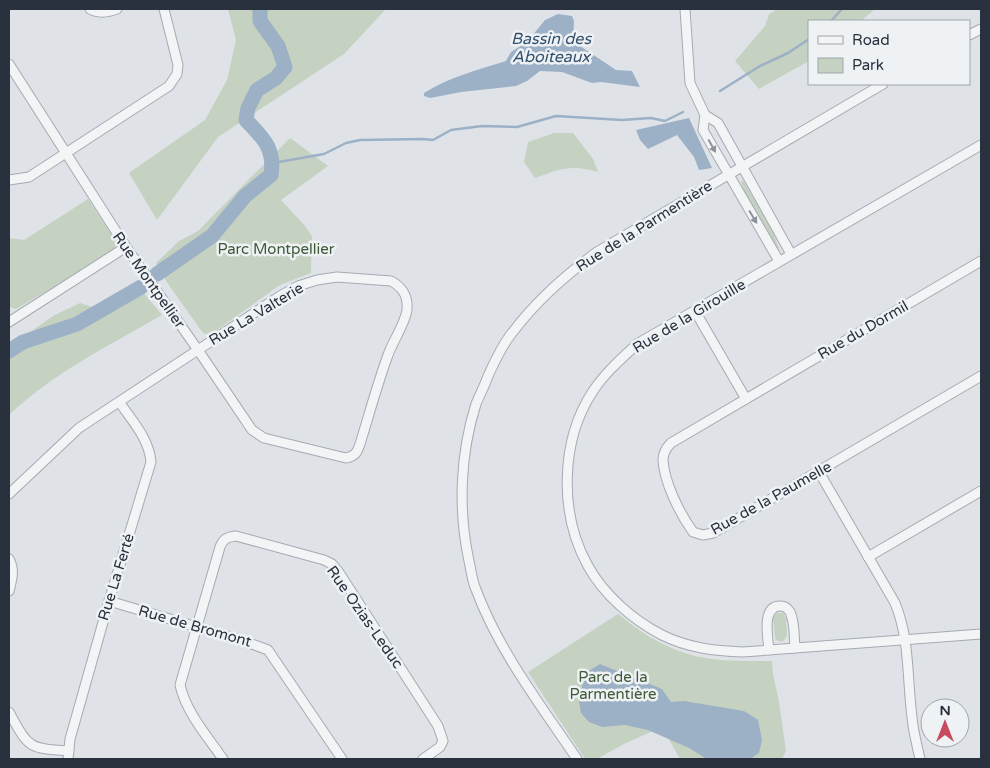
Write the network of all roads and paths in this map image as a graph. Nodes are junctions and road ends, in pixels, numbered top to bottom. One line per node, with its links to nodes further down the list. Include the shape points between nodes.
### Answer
1 (90, 9): 2 (street, via 105,13)
2 (117, 9)
3 (164, 9): 9 (street, via 178,74 157,95)
4 (685, 9): 7 (street, via 690,83)
5 (9, 64): 9 (street, Rue Montpellier)
6 (881, 85): 10 (street, Rue de la Parmentière)
7 (705, 115): 10 (street, via 718,123); 11 (street, one-way to 11, via 704,130)
8 (981, 145): 14 (street, Rue de la Girouille)
9 (66, 153): 12 (street, via 29,177); 13 (street, Rue Montpellier)
10 (742, 167): 11 (street, Rue de la Parmentière); 14 (street)
11 (728, 175): 15 (street, one-way to 15); 41 (street, Rue de la Parmentière, via 597,252 566,275 510,334 476,404 466,449 462,491 465,544 474,585 486,616 509,658)
12 (9, 180)
13 (126, 247): 18 (street); 19 (street, Rue Montpellier)
14 (791, 254): 15 (street, Rue de la Girouille)
15 (779, 261): 17 (street, Rue de la Girouille)
16 (981, 261): 21 (street, Rue du Dormil)
17 (695, 311): 21 (street); 35 (street, Rue de la Girouille, via 637,344 613,365 592,392 579,417 571,446 566,481 569,509 575,536 588,566 621,607 648,627 684,644 711,651)
18 (9, 322)
19 (198, 350): 22 (street, Rue La Valterie); 23 (street, Rue Montpellier, via 252,430 264,438); 23 (street, Rue La Valterie, via 298,286 337,278 390,281 398,285 404,292 407,311 388,354)
20 (981, 376): 24 (street, Rue de la Paumelle)
21 (746, 399): 24 (street, Rue de la Paumelle, via 671,443 665,450 666,475 675,500 693,532 713,533)
22 (120, 403): 26 (street, Rue La Valterie, via 79,428); 30 (street, Rue La Ferté, via 146,441 151,462)
23 (353, 457)
24 (819, 472): 27 (street)
25 (981, 491): 27 (street)
26 (9, 494)
27 (868, 557): 33 (street, via 895,603)
28 (9, 559): 29 (street, via 13,568)
29 (9, 591)
30 (109, 601): 31 (street, Rue de Bromont); 37 (street, Rue La Ferté)
31 (196, 627): 38 (street, Rue Ozias-Leduc, via 180,685 190,710); 39 (street, Rue de Bromont, via 268,650); 40 (street, Rue Ozias-Leduc, via 222,540 229,536 332,564 438,726 443,741)
32 (981, 634): 33 (street, Rue de la Girouille)
33 (905, 639): 34 (street, Rue de la Girouille); 42 (street, via 912,719)
34 (795, 648): 35 (street, Rue de la Girouille); 35 (street, via 792,617 782,606 770,611 767,619)
35 (769, 650)
36 (9, 712): 37 (street, via 30,744)
37 (68, 755)
38 (222, 759)
39 (342, 759)
40 (423, 759)
41 (577, 759)
42 (920, 759)

